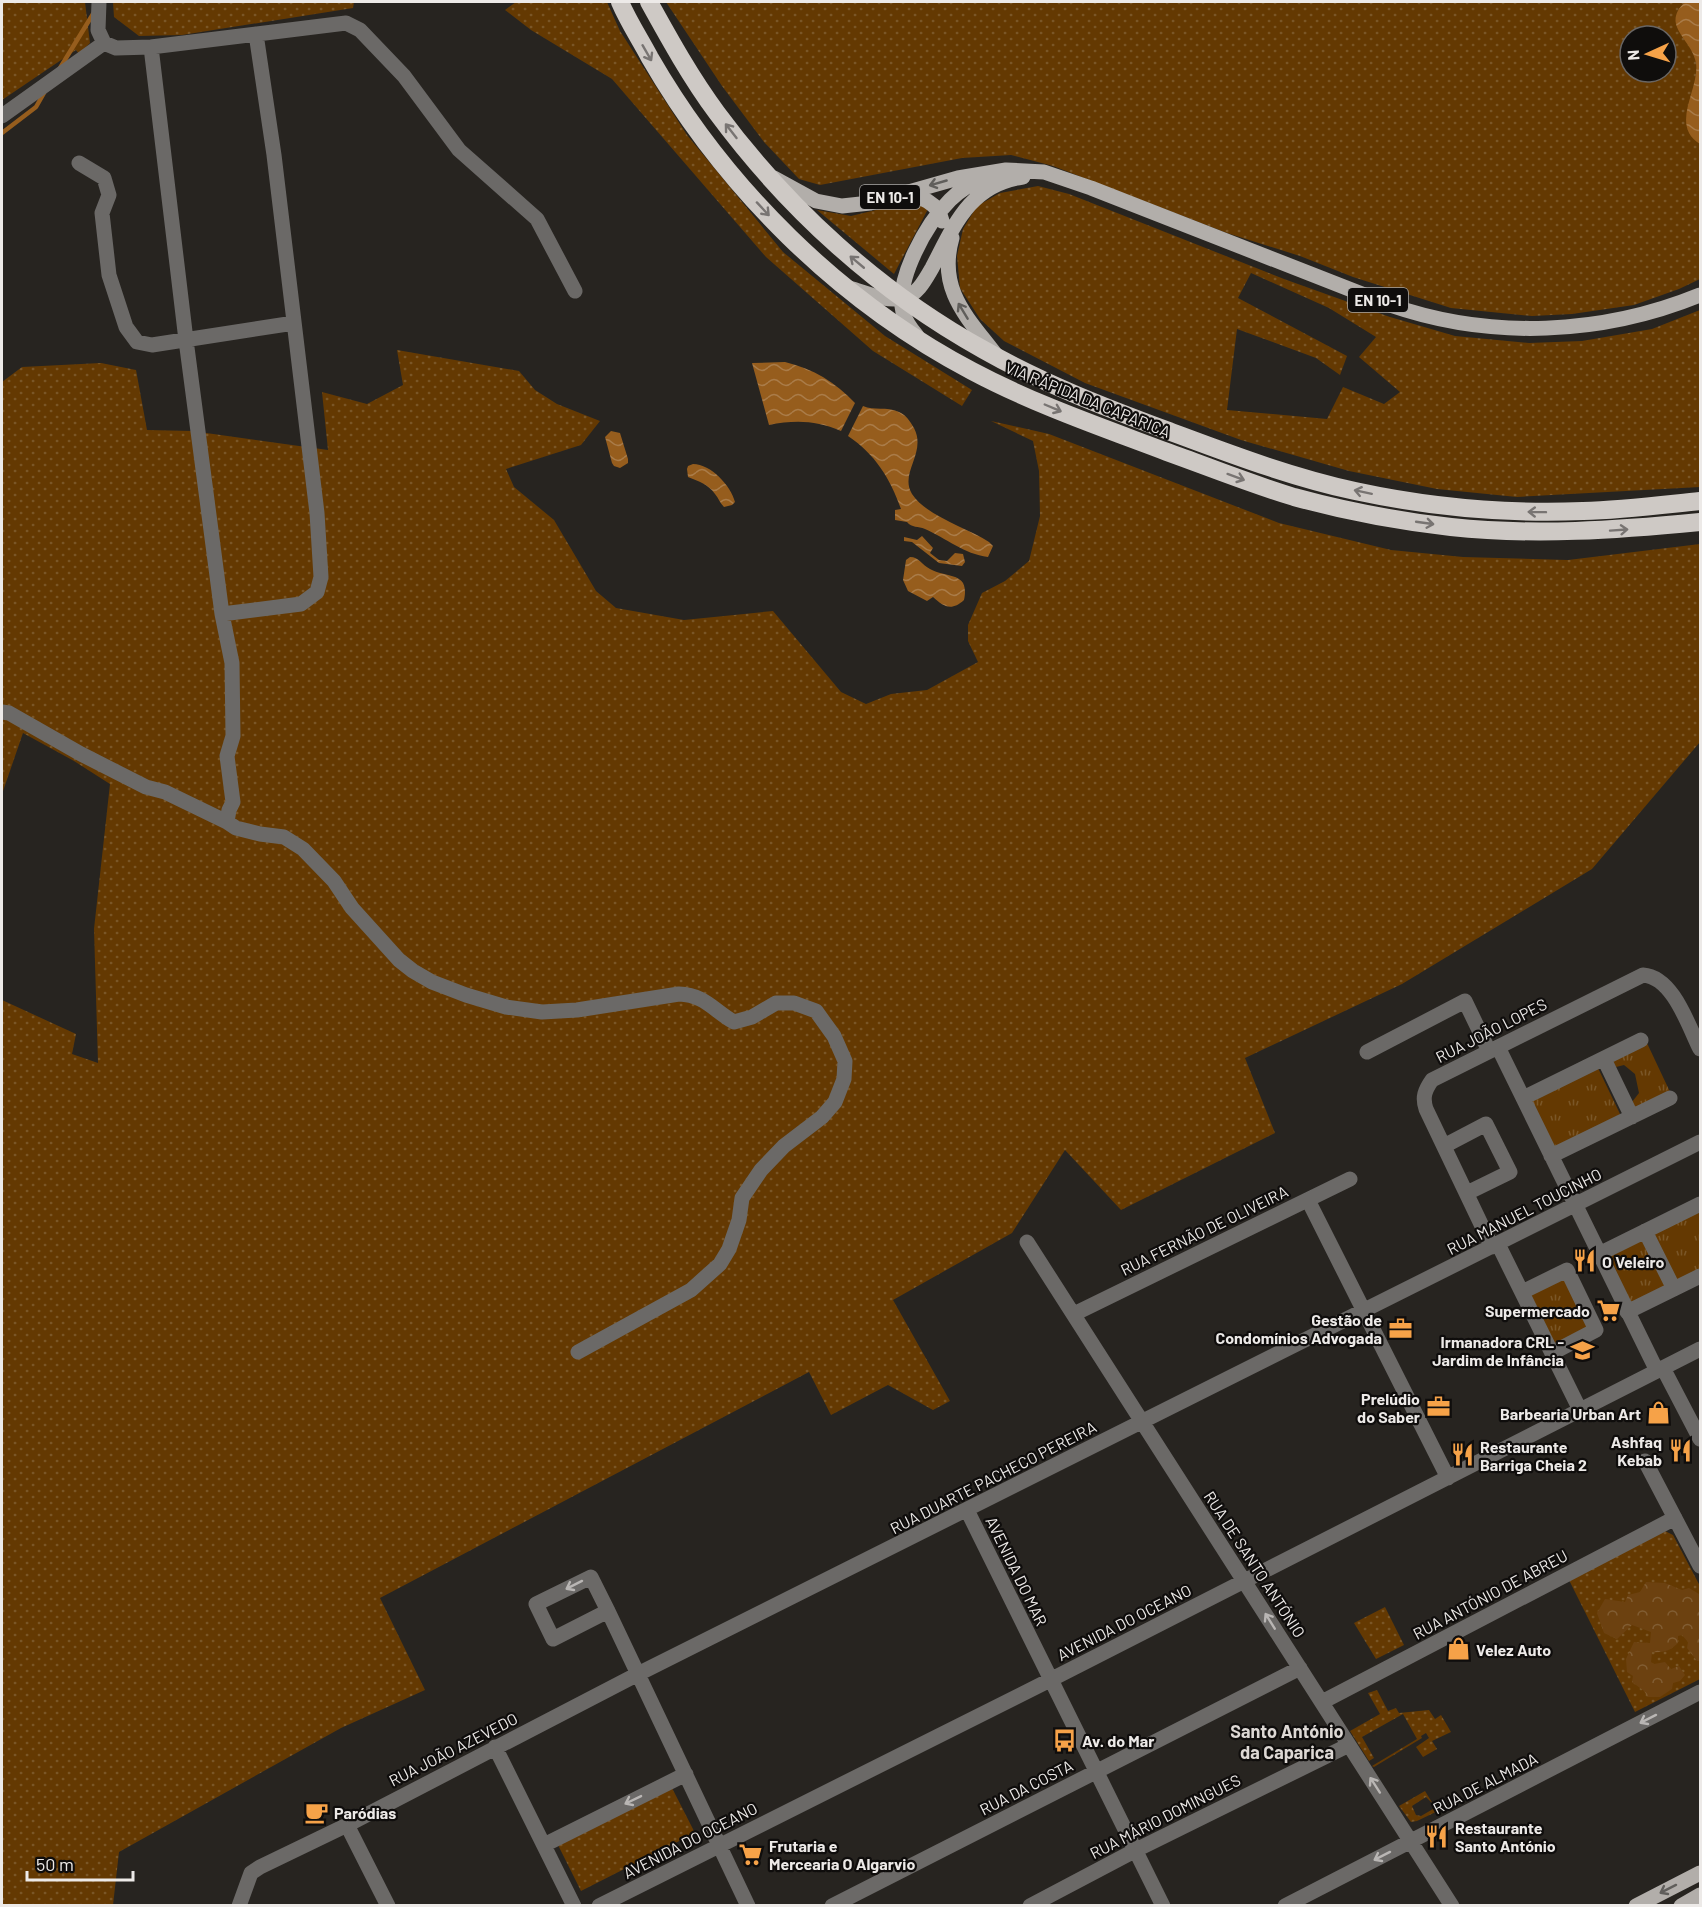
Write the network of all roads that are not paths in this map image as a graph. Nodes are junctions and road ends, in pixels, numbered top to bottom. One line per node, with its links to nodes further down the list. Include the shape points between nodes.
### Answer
1 (99, 2): 5 (street, via 98,30)
2 (620, 2): 15 (highway, VIA RÁPIDA DA CAPARICA, one-way to 15, via 660,75 706,142 777,224)
3 (649, 2): 10 (highway, VIA RÁPIDA DA CAPARICA, one-way to 3, via 716,111)
4 (256, 34): 6 (street); 17 (street, via 346,23 360,30 404,76 459,150 537,219); 20 (street)
5 (104, 43): 6 (street, via 116,48); 7 (street)
6 (151, 47): 21 (street)
7 (2, 116)
8 (79, 164): 21 (street, via 104,178 109,195 102,213 109,275 126,327 137,342 152,345)
9 (1017, 170): 11 (main road, EN 10-1); 12 (main road, EN 10-1, one-way to 12, via 968,176); 13 (main road, EN 10-1, via 976,182)
10 (769, 176): 12 (main road, EN 10-1, via 833,206 859,205); 19 (highway, VIA RÁPIDA DA CAPARICA, one-way to 10, via 830,239)
11 (1071, 180): 14 (main road, EN 10-1, via 1042,176 1009,180 984,191); 18 (main road, EN 10-1, via 1390,305 1454,322 1523,328 1589,325 1659,310)
12 (895, 196): 13 (main road, EN 10-1, via 921,197)
13 (939, 212): 16 (main road, EN 10-1, via 942,230); 19 (main road, EN 10-1, via 910,261)
14 (960, 217): 16 (main road, EN 10-1); 23 (main road, EN 10-1, one-way to 14, via 964,315 951,285 950,244)
15 (844, 286): 19 (main road, via 884,298); 22 (highway, VIA RÁPIDA DA CAPARICA)
16 (921, 286): 19 (main road, EN 10-1)
17 (576, 291)
18 (1701, 295)
19 (903, 298): 22 (main road, EN 10-1, via 903,314 910,328); 23 (highway, VIA RÁPIDA DA CAPARICA)
20 (294, 323): 21 (street); 26 (street, via 321,577 317,592 301,604)
21 (186, 340): 26 (street)
22 (939, 353): 25 (highway, VIA RÁPIDA DA CAPARICA, one-way to 25, via 999,385 1083,421 1280,492 1354,512 1453,527 1513,531 1602,531)
23 (998, 358): 24 (highway, VIA RÁPIDA DA CAPARICA, one-way to 23, via 1526,512 1444,505 1355,491 1270,468 1188,439 1071,393)
24 (1701, 501)
25 (1701, 522)
26 (222, 614): 28 (street, via 232,663 234,711 227,756 233,802)
27 (2, 712): 28 (street, via 146,787)
28 (227, 822): 56 (street, via 236,828 284,837 303,849 399,960 432,982 466,995 542,1012 691,994 734,1022 776,1003 794,1003 816,1011 834,1036 845,1061 844,1079 834,1102 761,1170 742,1198 739,1220 720,1264 691,1290)
29 (1641, 1040): 33 (street)
30 (1493, 1049): 31 (street, RUA JOÃO LOPES, via 1643,975 1656,978 1670,989); 32 (street, via 1465,1001); 34 (street); 38 (street, RUA JOÃO LOPES, via 1432,1080 1426,1090 1426,1109)
31 (1701, 1049)
32 (1367, 1052)
33 (1604, 1059): 34 (street); 36 (street)
34 (1523, 1098): 39 (street)
35 (1671, 1098): 36 (street)
36 (1632, 1117): 39 (street)
37 (1701, 1142): 44 (street, RUA MANUEL TOUCINHO)
38 (1444, 1146): 41 (street, RUA JOÃO LOPES); 41 (street, via 1486,1124 1510,1172)
39 (1551, 1156): 44 (street)
40 (1350, 1179): 42 (street, RUA FERNÃO DE OLIVEIRA)
41 (1467, 1193): 47 (street, RUA JOÃO LOPES)
42 (1308, 1200): 52 (street); 54 (street, RUA FERNÃO DE OLIVEIRA)
43 (1701, 1204): 45 (street)
44 (1575, 1205): 47 (street, RUA MANUEL TOUCINHO); 48 (street)
45 (1645, 1231): 48 (street); 50 (street)
46 (1027, 1242): 54 (street, RUA DE SANTO ANTÓNIO)
47 (1495, 1246): 51 (street, RUA JOÃO LOPES); 52 (street, RUA MANUEL TOUCINHO)
48 (1599, 1254): 53 (street)
49 (1701, 1276): 50 (street)
50 (1674, 1289): 53 (street)
51 (1522, 1293): 57 (street, RUA JOÃO LOPES); 57 (street, via 1567,1270 1582,1300 1596,1330)
52 (1364, 1312): 60 (street, RUA DUARTE PACHECO PEREIRA); 63 (street)
53 (1628, 1312): 58 (street)
54 (1074, 1314): 60 (street, RUA DE SANTO ANTÓNIO)
55 (1701, 1349): 58 (street, AVENIDA DO OCEANO)
56 (578, 1352)
57 (1551, 1353): 59 (street, RUA JOÃO LOPES)
58 (1660, 1370): 59 (street, AVENIDA DO OCEANO); 61 (street)
59 (1580, 1410): 63 (street, AVENIDA DO OCEANO)
60 (1143, 1422): 64 (street, RUA DUARTE PACHECO PEREIRA); 67 (street, RUA DE SANTO ANTÓNIO)
61 (1701, 1439)
62 (1645, 1461): 65 (street)
63 (1448, 1478): 67 (street, AVENIDA DO OCEANO)
64 (967, 1510): 70 (street, RUA DUARTE PACHECO PEREIRA); 71 (street, AVENIDA DO MAR)
65 (1675, 1518): 66 (street); 73 (street, RUA ANTÓNIO DE ABREU)
66 (1701, 1566)
67 (1245, 1581): 69 (street, RUA DE SANTO ANTÓNIO, one-way to 67); 71 (street, AVENIDA DO OCEANO)
68 (609, 1611): 68 (street, one-way to 68, via 591,1576 536,1604 553,1639); 70 (street)
69 (1300, 1668): 73 (street, RUA DE SANTO ANTÓNIO); 76 (street, RUA DA COSTA)
70 (638, 1674): 75 (street, RUA JOÃO AZEVEDO); 77 (street)
71 (1050, 1680): 76 (street, AVENIDA DO MAR); 81 (street, AVENIDA DO OCEANO)
72 (1701, 1692): 79 (street, RUA DE ALMADA, one-way to 79)
73 (1322, 1702): 74 (street, RUA DE SANTO ANTÓNIO)
74 (1349, 1745): 79 (street, RUA DE SANTO ANTÓNIO, one-way to 74); 82 (street, RUA MÁRIO DOMINGUES)
75 (495, 1747): 78 (street, RUA JOÃO AZEVEDO); 80 (street)
76 (1096, 1772): 82 (street, AVENIDA DO MAR); 90 (street, RUA DA COSTA)
77 (686, 1774): 80 (street, one-way to 80); 81 (street)
78 (347, 1825): 85 (street, RUA JOÃO AZEVEDO, via 251,1873); 86 (street)
79 (1411, 1841): 93 (street, RUA DE ALMADA, one-way to 93); 94 (street, RUA DE SANTO ANTÓNIO)
80 (544, 1845): 87 (street)
81 (719, 1845): 88 (street, AVENIDA DO OCEANO); 89 (street)
82 (1136, 1850): 91 (street, RUA MÁRIO DOMINGUES); 92 (street, AVENIDA DO MAR)
83 (1701, 1873): 95 (main road, one-way to 95)
84 (1701, 1895): 96 (main road)
85 (239, 1905)
86 (388, 1905)
87 (574, 1905)
88 (599, 1905)
89 (748, 1905)
90 (832, 1905)
91 (1030, 1905)
92 (1163, 1905)
93 (1285, 1905)
94 (1452, 1905)
95 (1636, 1905)
96 (1681, 1905)

